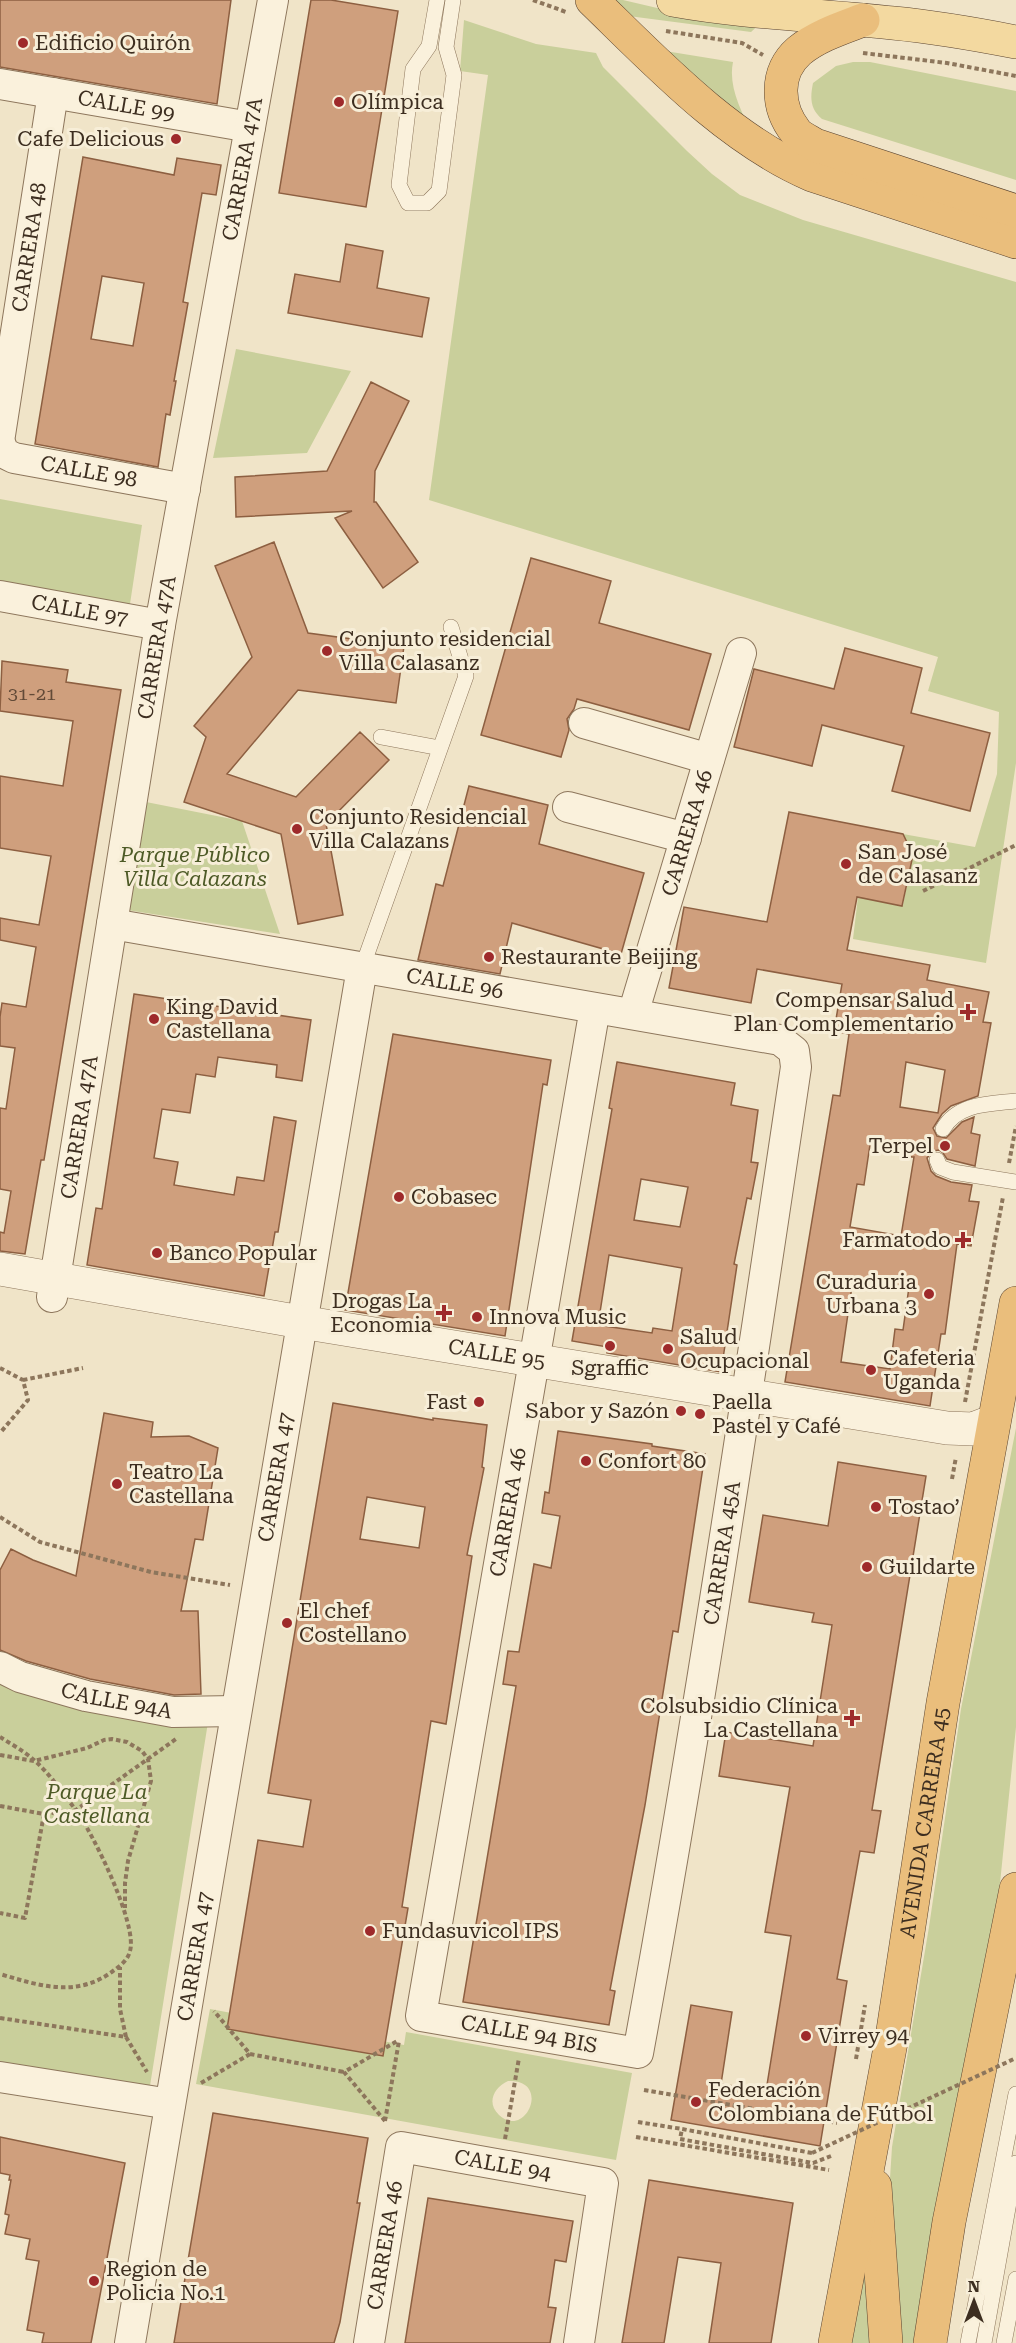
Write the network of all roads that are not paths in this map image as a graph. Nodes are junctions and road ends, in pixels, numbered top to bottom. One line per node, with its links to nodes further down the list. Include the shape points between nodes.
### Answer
1 (273, 0): 10 (street, CARRERA 47A)
2 (437, 0): 3 (lane, via 429,46 413,69 399,185 408,202 427,203 439,191 454,75 446,47)
3 (453, 0)
4 (592, 0): 12 (highway, via 710,110 784,164)
5 (673, 0): 6 (main road)
6 (863, 20): 7 (main road); 11 (highway, via 799,51 784,71 780,89 784,112 797,133 815,145)
7 (1016, 42)
8 (0, 84): 9 (street, CALLE 99)
9 (53, 93): 10 (street, CALLE 99); 13 (street, CARRERA 48)
10 (250, 127): 15 (street, CARRERA 47A)
11 (1016, 211)
12 (1016, 242)
13 (0, 435)
14 (0, 443): 15 (street, CALLE 98, via 4,453 14,458)
15 (185, 489): 17 (street, CARRERA 47A)
16 (0, 596): 17 (street, CALLE 97)
17 (160, 624): 26 (street, CARRERA 47A)
18 (452, 627): 22 (lane, CARRERA 47, via 466,675)
19 (741, 653): 23 (street, CARRERA 46)
20 (584, 723): 23 (street)
21 (381, 737): 22 (lane)
22 (440, 748): 27 (lane, CARRERA 47)
23 (709, 759): 25 (street, CARRERA 46)
24 (568, 807): 25 (street)
25 (686, 838): 29 (street, CARRERA 46)
26 (112, 924): 27 (street, CALLE 96); 37 (street, CARRERA 47A)
27 (362, 968): 28 (street, CALLE 96); 39 (street, CARRERA 47)
28 (595, 1008): 29 (street, CALLE 96); 40 (street, CARRERA 46)
29 (633, 1014): 30 (street, CALLE 96, via 780,1040)
30 (794, 1051): 41 (street, CARRERA 45A, via 796,1067)
31 (1016, 1101): 32 (lane, via 973,1106 948,1120)
32 (942, 1129)
33 (937, 1160): 34 (lane, via 940,1167 953,1172)
34 (1016, 1182)
35 (0, 1269): 37 (street, CALLE 95)
36 (0, 1287): 37 (street, CALLE 95)
37 (54, 1288): 39 (street, CALLE 95)
38 (1016, 1304): 42 (highway, AVENIDA CARRERA 45)
39 (300, 1330): 40 (street, CALLE 95); 45 (street, CARRERA 47)
40 (532, 1369): 41 (street, CALLE 95); 47 (street, CARRERA 46)
41 (746, 1404): 42 (street, CALLE 95, via 960,1430 973,1430); 43 (street, CALLE 95, via 942,1445 968,1452); 48 (street, CARRERA 45A)
42 (994, 1421): 43 (highway, AVENIDA CARRERA 45)
43 (987, 1465): 52 (highway, AVENIDA CARRERA 45, via 942,1703 892,2037)
44 (0, 1667): 45 (street, CALLE 94A, via 20,1677 86,1696 173,1712)
45 (236, 1711): 51 (street, CARRERA 47)
46 (1016, 1889): 62 (highway, via 949,2222)
47 (421, 2016): 48 (street, CALLE 94 BIS)
48 (638, 2053)
49 (0, 2078): 51 (street)
50 (1016, 2094): 63 (lane)
51 (170, 2104): 57 (street, CARRERA 47)
52 (872, 2143): 60 (highway, AVENIDA CARRERA 45); 61 (highway)
53 (401, 2147): 58 (street, CARRERA 46); 59 (street, CALLE 94, via 603,2183)
54 (1016, 2163): 55 (lane)
55 (1016, 2168): 64 (lane)
56 (1016, 2279): 65 (lane)
57 (130, 2343)
58 (369, 2343)
59 (579, 2343)
60 (835, 2343)
61 (886, 2343)
62 (930, 2343)
63 (968, 2343)
64 (984, 2343)
65 (1004, 2343)

